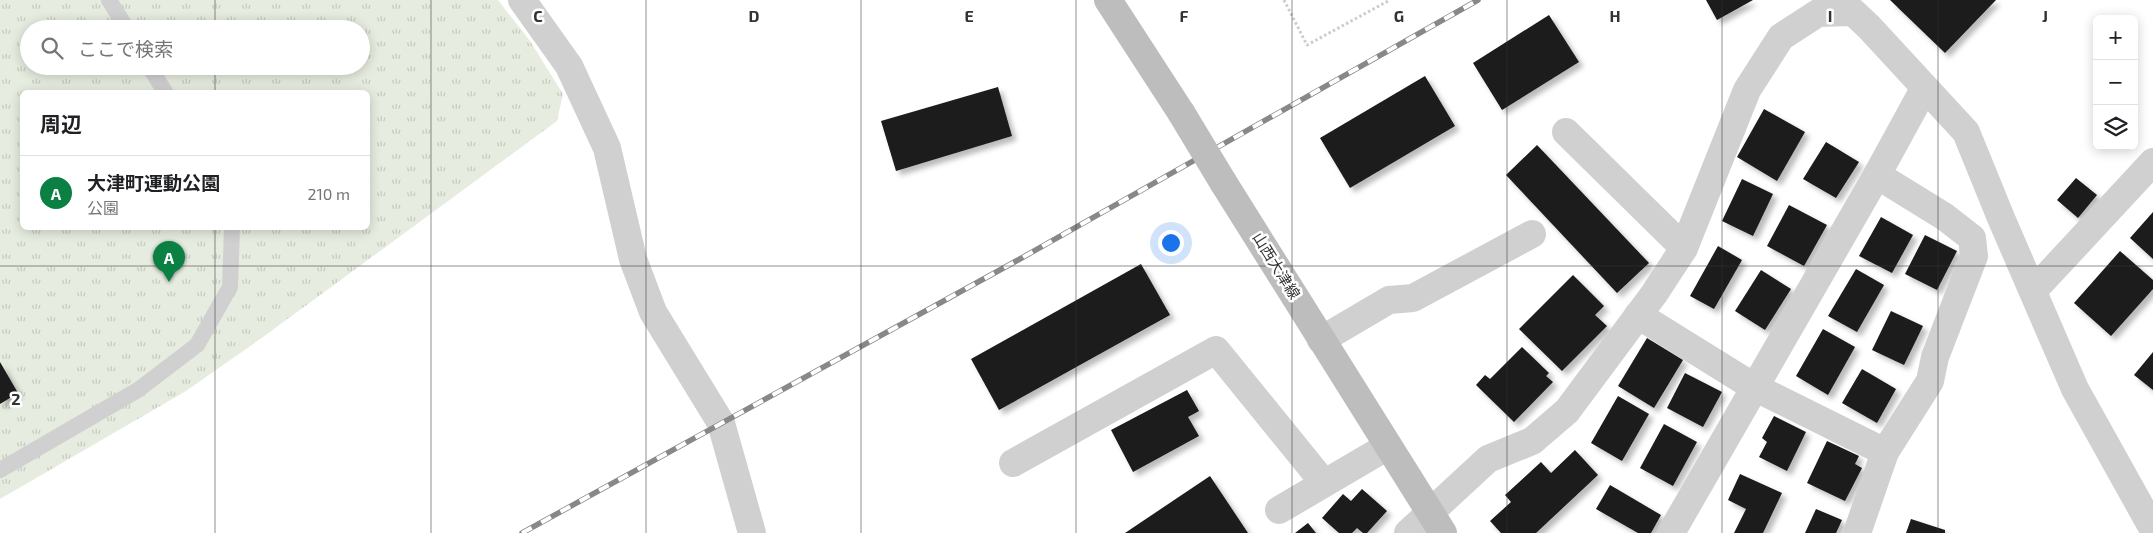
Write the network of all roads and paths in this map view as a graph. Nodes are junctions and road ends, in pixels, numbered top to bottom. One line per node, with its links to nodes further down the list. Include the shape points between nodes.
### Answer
1 (109, 0): 7 (lane)
2 (522, 0): 30 (street, via 569,66 607,148 633,259 653,312 721,424)
3 (1108, 0): 19 (main road, 山西大津線, bridge)
4 (1284, 0): 5 (path, via 1307,45)
5 (1390, 0)
6 (1855, 6): 9 (street, via 1869,27); 16 (street, via 1818,13 1780,36 1747,90)
7 (121, 20)
8 (155, 75): 10 (lane)
9 (1924, 89): 13 (street); 17 (street, via 1966,132)
10 (164, 90)
11 (1566, 132): 16 (street)
12 (2153, 162): 17 (street)
13 (1877, 175): 20 (street); 22 (street, via 1945,217 1972,238 1974,256 1935,357 1930,381)
14 (232, 230): 24 (lane, via 230,287 197,345 138,390)
15 (1532, 234): 19 (street, via 1413,298 1389,300)
16 (1684, 248): 18 (street)
17 (2033, 291): 28 (street, via 2076,389)
18 (1638, 315): 20 (street); 29 (street, via 1567,411 1532,441 1488,460)
19 (1321, 340): 21 (main road, 山西大津線)
20 (1754, 387): 22 (street); 32 (street)
21 (1388, 446): 26 (street); 29 (main road, 山西大津線)
22 (1886, 452): 33 (street)
23 (1013, 463): 26 (street, via 1216,350)
24 (0, 470)
25 (2153, 482): 28 (street)
26 (1324, 483): 27 (street)
27 (1279, 510)
28 (2148, 518)
29 (1436, 523): 31 (street)
30 (752, 533)
31 (1408, 533)
32 (1671, 533)
33 (1858, 533)

